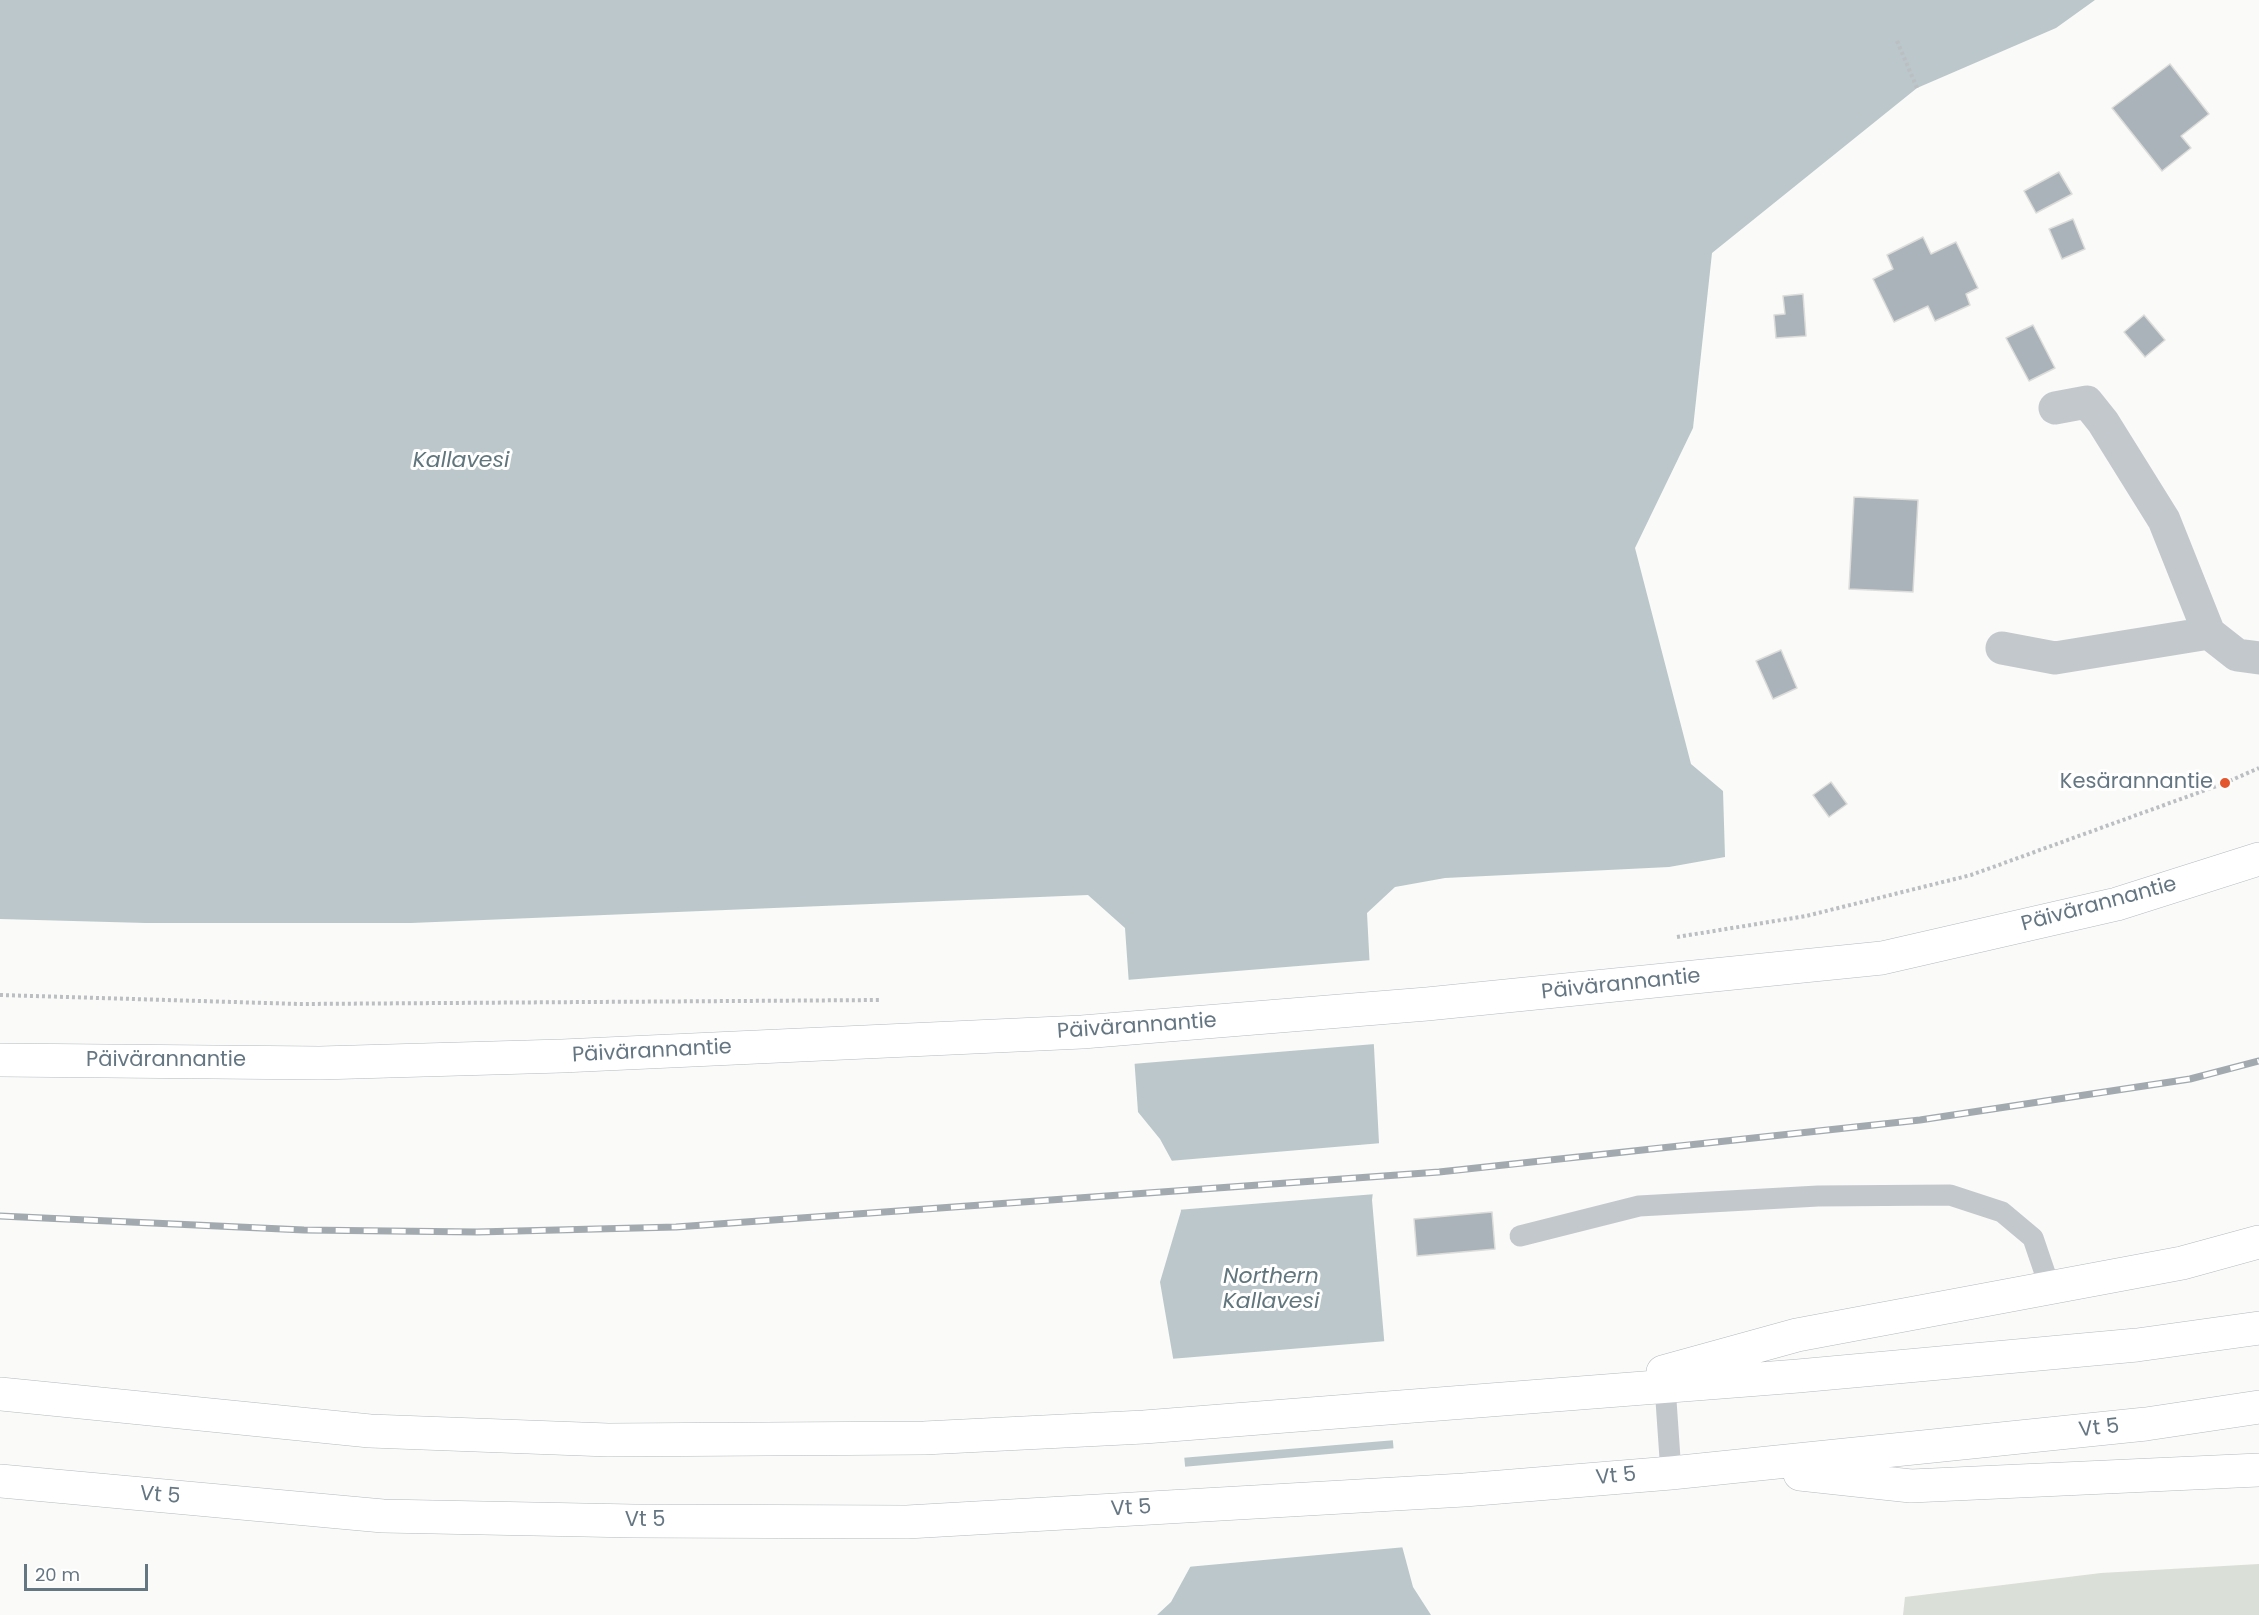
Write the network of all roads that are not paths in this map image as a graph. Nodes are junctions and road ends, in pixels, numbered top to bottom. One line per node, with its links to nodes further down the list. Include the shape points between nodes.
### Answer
1 (2055, 408): 2 (street, via 2087,402 2103,422 2164,520)
2 (2209, 633): 3 (street, via 2055,658); 4 (street, via 2237,655)
3 (2002, 648)
4 (2259, 658)
5 (2259, 859): 6 (main road, Päivärannantie, via 2117,904 1882,958 1427,1004 1082,1032 562,1056 389,1061)
6 (0, 1060)
7 (1520, 1236): 9 (lane, via 1639,1206 1818,1196 1950,1195 2002,1212 2033,1238)
8 (2259, 1242): 9 (main road, via 2182,1263)
9 (2050, 1288): 12 (main road, via 1797,1335)
10 (2259, 1328): 11 (main road, via 2137,1345)
11 (1665, 1386): 12 (main road); 17 (lane)
12 (1588, 1393): 13 (main road, via 1144,1427 924,1438 596,1440 370,1431)
13 (0, 1394)
14 (2259, 1407): 15 (main road, Vt 5, via 2145,1424)
15 (1736, 1467): 16 (main road, via 1911,1486); 17 (main road, Vt 5)
16 (2259, 1470)
17 (1671, 1473): 18 (main road, Vt 5, via 1464,1490 907,1522 383,1516)
18 (0, 1481)

